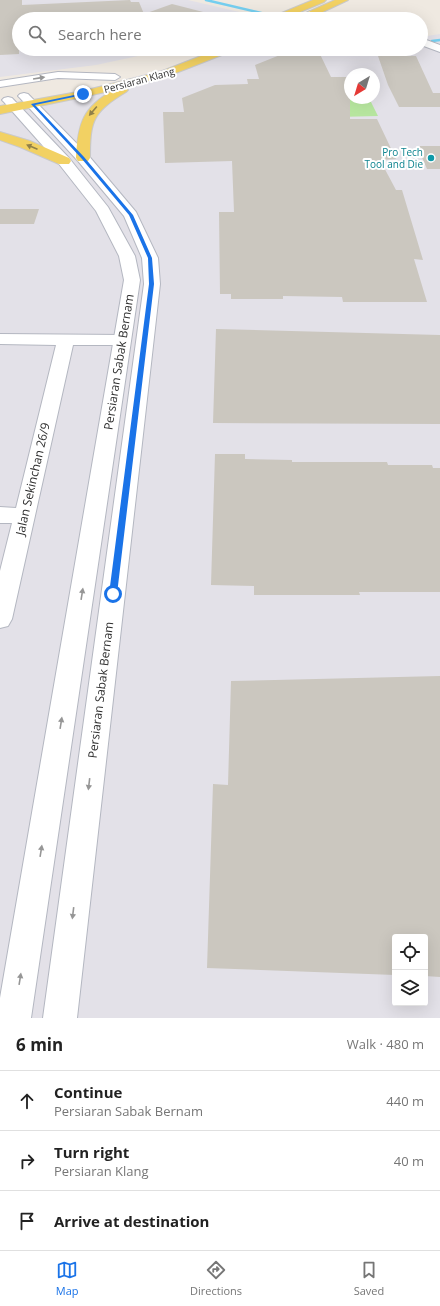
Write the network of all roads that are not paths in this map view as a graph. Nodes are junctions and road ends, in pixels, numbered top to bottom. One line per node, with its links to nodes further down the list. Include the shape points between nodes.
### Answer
1 (302, 0): 4 (street, via 304,1)
2 (321, 0): 5 (main road)
3 (343, 0): 6 (main road)
4 (300, 12)
5 (302, 12)
6 (315, 12)
7 (428, 44): 8 (street)
8 (440, 49)
9 (183, 56): 12 (main road, Persiaran Klang)
10 (210, 56): 11 (main road, Persiaran Klang)
11 (164, 74): 14 (main road, Persiaran Klang, via 83,94); 16 (main road, one-way to 16, via 118,92 93,109)
12 (115, 77): 13 (street, one-way to 12, via 58,75); 14 (main road, Persiaran Klang)
13 (0, 84)
14 (14, 103): 16 (street, Persiaran Sabak Bernam)
15 (0, 136): 16 (main road, one-way to 15)
16 (73, 160): 19 (street, Persiaran Sabak Bernam, via 127,256 132,280); 24 (street, Persiaran Sabak Bernam, one-way to 24, via 131,215 150,258 152,284)
17 (0, 339): 18 (street)
18 (66, 339): 19 (street); 21 (street, Jalan Sekinchan 26/9)
19 (122, 340): 23 (street, Persiaran Sabak Bernam, one-way to 19)
20 (0, 515): 21 (street)
21 (24, 516): 22 (street, Jalan Sekinchan 26/9)
22 (0, 619)
23 (14, 1018)
24 (60, 1018)

